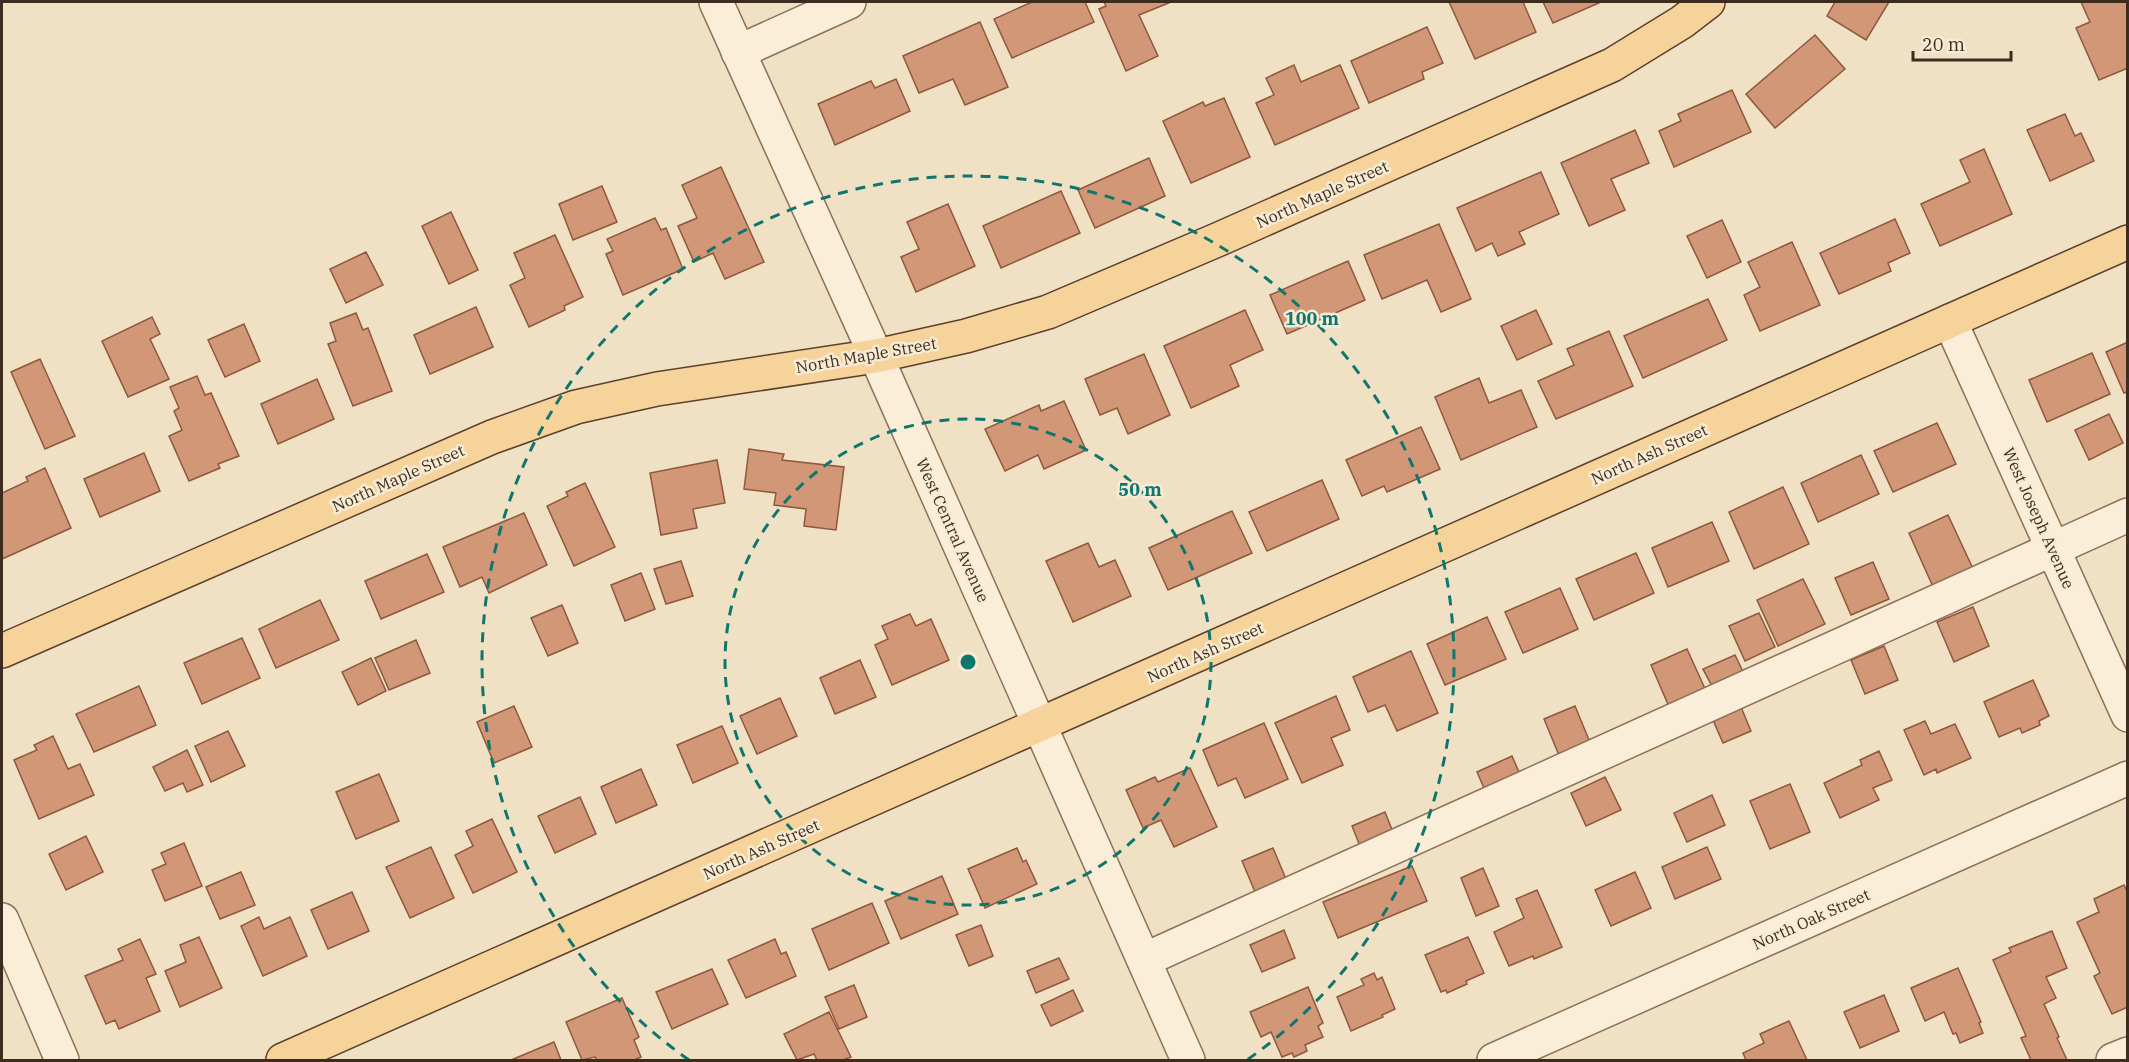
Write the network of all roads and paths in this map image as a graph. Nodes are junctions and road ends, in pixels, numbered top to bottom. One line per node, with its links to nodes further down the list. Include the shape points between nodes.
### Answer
1 (716, 2): 4 (street, West Central Avenue)
2 (849, 2): 4 (street)
3 (1708, 2): 7 (main road, North Maple Street, via 1612,65 1048,312)
4 (738, 52): 7 (street, West Central Avenue)
5 (2127, 242): 6 (main road, North Ash Street)
6 (1950, 321): 9 (street, West Joseph Avenue); 12 (main road, North Ash Street)
7 (876, 356): 10 (main road, North Maple Street, via 657,389 576,407 481,442); 12 (street, West Central Avenue)
8 (2127, 515): 9 (street)
9 (2052, 549): 11 (street, West Joseph Avenue); 15 (street)
10 (2, 651)
11 (2127, 714)
12 (1038, 726): 15 (street, West Central Avenue); 18 (main road, North Ash Street)
13 (2127, 778): 20 (street, North Oak Street)
14 (2, 920): 17 (street)
15 (1144, 960): 19 (street, West Central Avenue)
16 (2127, 1054): 21 (street)
17 (62, 1060)
18 (283, 1060)
19 (1188, 1060)
20 (1494, 1060)
21 (2113, 1060)

